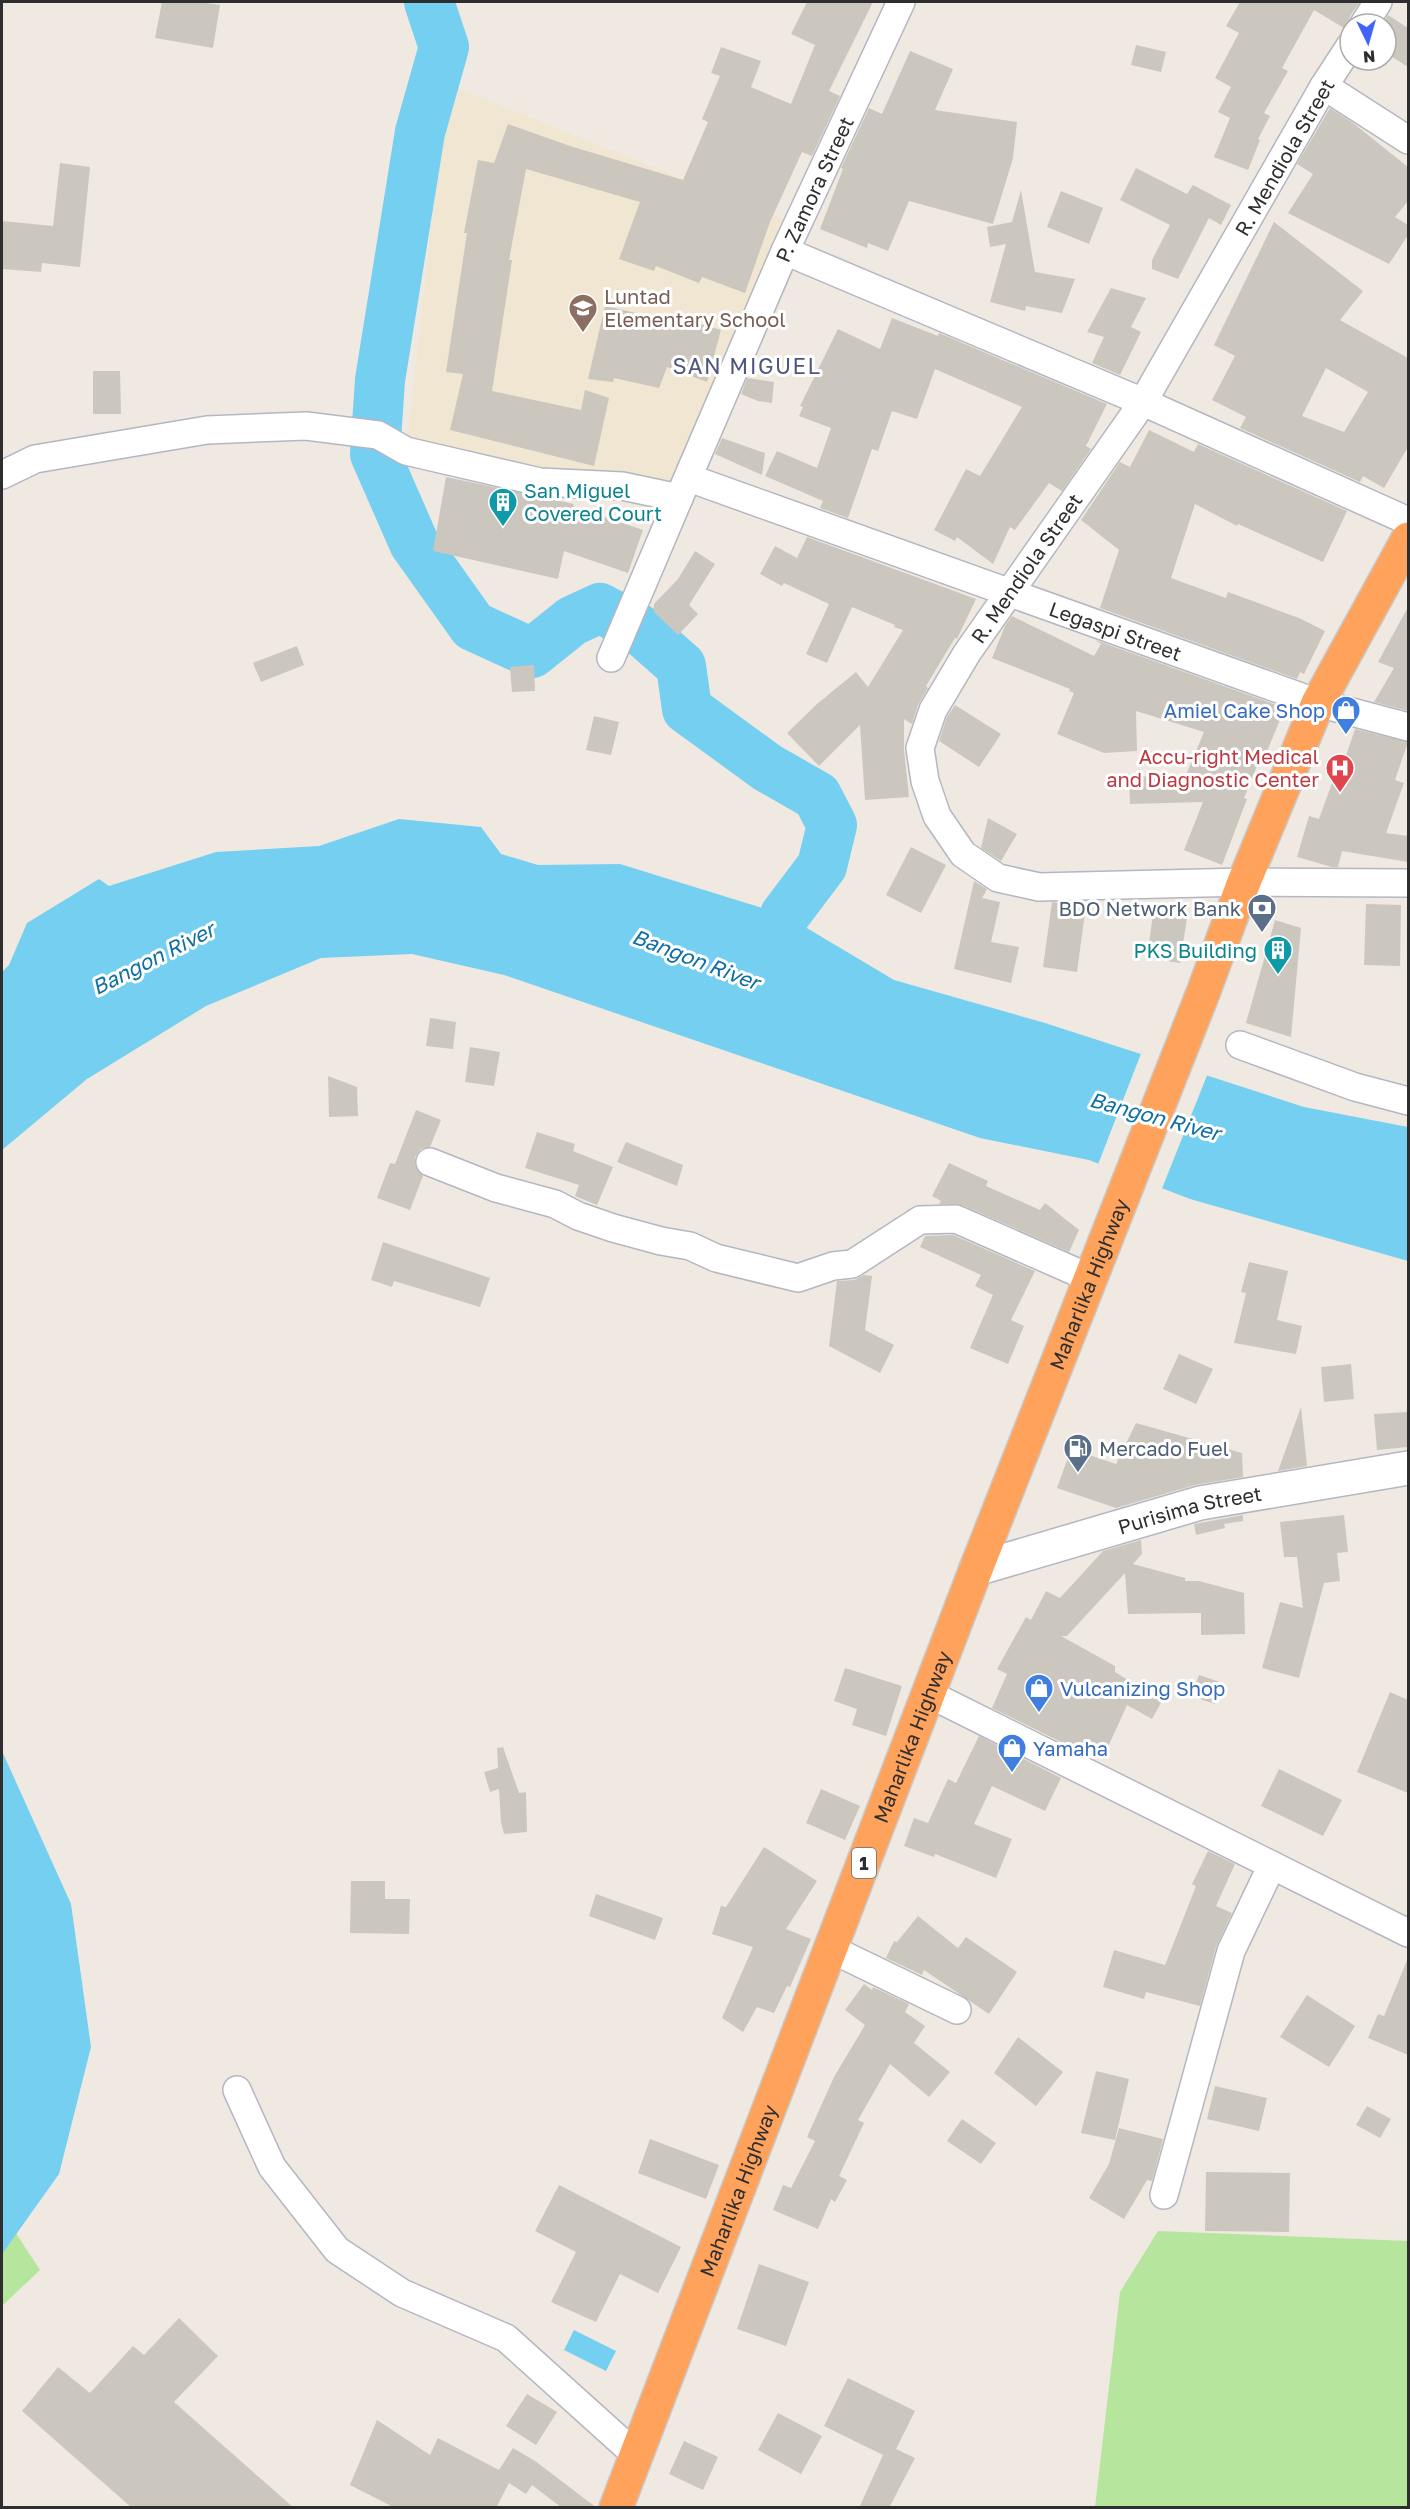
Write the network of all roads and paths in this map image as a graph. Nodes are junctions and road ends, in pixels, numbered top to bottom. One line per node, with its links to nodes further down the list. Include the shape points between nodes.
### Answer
1 (900, 2): 5 (street, P. Zamora Street)
2 (1338, 64): 3 (street, R. Mendiola Street)
3 (1324, 86): 4 (street); 6 (street, R. Mendiola Street)
4 (1408, 140)
5 (785, 252): 6 (street); 8 (street, P. Zamora Street)
6 (1143, 402): 9 (street); 11 (street, R. Mendiola Street)
7 (2, 475): 8 (street, Legaspi Street, via 35,459 195,432 306,426 378,435 406,451 540,482)
8 (684, 488): 11 (street, Legaspi Street); 12 (street, P. Zamora Street)
9 (1408, 521)
10 (1408, 539): 13 (highway, 1)
11 (1009, 594): 13 (street, Legaspi Street); 15 (street, R. Mendiola Street, via 933,710 920,748 937,816 963,854 998,878 1039,886)
12 (611, 658)
13 (1318, 703): 14 (street, Legaspi Street); 15 (highway, 1)
14 (1408, 727)
15 (1244, 882): 16 (street, R. Mendiola Street); 20 (highway, Maharlika Highway / 1)
16 (1408, 883)
17 (1240, 1045): 18 (street, via 1355,1087)
18 (1408, 1101)
19 (430, 1162): 20 (street, via 613,1228 798,1278 852,1264 920,1220 956,1219)
20 (1090, 1278): 22 (highway, Maharlika Highway / 1)
21 (1408, 1468): 22 (street, Purisima Street, via 1200,1503)
22 (976, 1569): 23 (highway, Maharlika Highway / 1)
23 (929, 1694): 24 (street); 26 (highway, Maharlika Highway / 1)
24 (1272, 1865): 25 (street); 29 (street, via 1231,1951)
25 (1408, 1933)
26 (831, 1949): 27 (street); 30 (highway, Maharlika Highway / 1)
27 (957, 2010)
28 (237, 2090): 30 (street, via 272,2167 337,2250 402,2293 506,2338)
29 (1164, 2195)
30 (636, 2455): 31 (highway, Maharlika Highway / 1)
31 (616, 2508)

